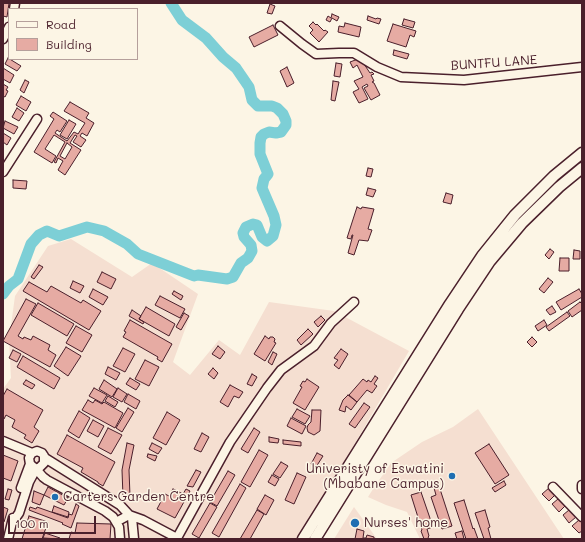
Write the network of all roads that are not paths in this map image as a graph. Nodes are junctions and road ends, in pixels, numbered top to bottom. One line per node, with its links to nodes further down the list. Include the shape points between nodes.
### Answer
1 (280, 26): 4 (street, BUNTFU LANE, via 316,54 354,53 400,77 464,80)
2 (8, 29): 3 (street)
3 (3, 39)
4 (582, 67)
5 (37, 119): 8 (street)
6 (582, 153): 26 (main road, via 554,176 515,215 482,256)
7 (582, 168): 27 (main road, via 522,222 490,261)
8 (3, 172)
9 (354, 302): 19 (street, via 331,323 314,346 281,370 267,388 230,442 177,538)
10 (3, 440): 11 (street)
11 (32, 453): 12 (street, via 37,451); 13 (street, via 29,458)
12 (45, 458): 13 (street, via 40,467); 19 (street, via 120,505)
13 (33, 466): 14 (street); 15 (street); 22 (street, via 14,510)
14 (47, 480): 15 (street); 21 (street, via 105,511)
15 (29, 482): 22 (street, via 19,513)
16 (582, 485): 18 (street)
17 (553, 486): 20 (street)
18 (582, 489)
19 (129, 515): 21 (street); 25 (street, via 132,518)
20 (582, 517)
21 (116, 522): 24 (street)
22 (12, 523): 23 (street)
23 (8, 539)
24 (120, 539)
25 (134, 539)
26 (303, 539)
27 (315, 539)

